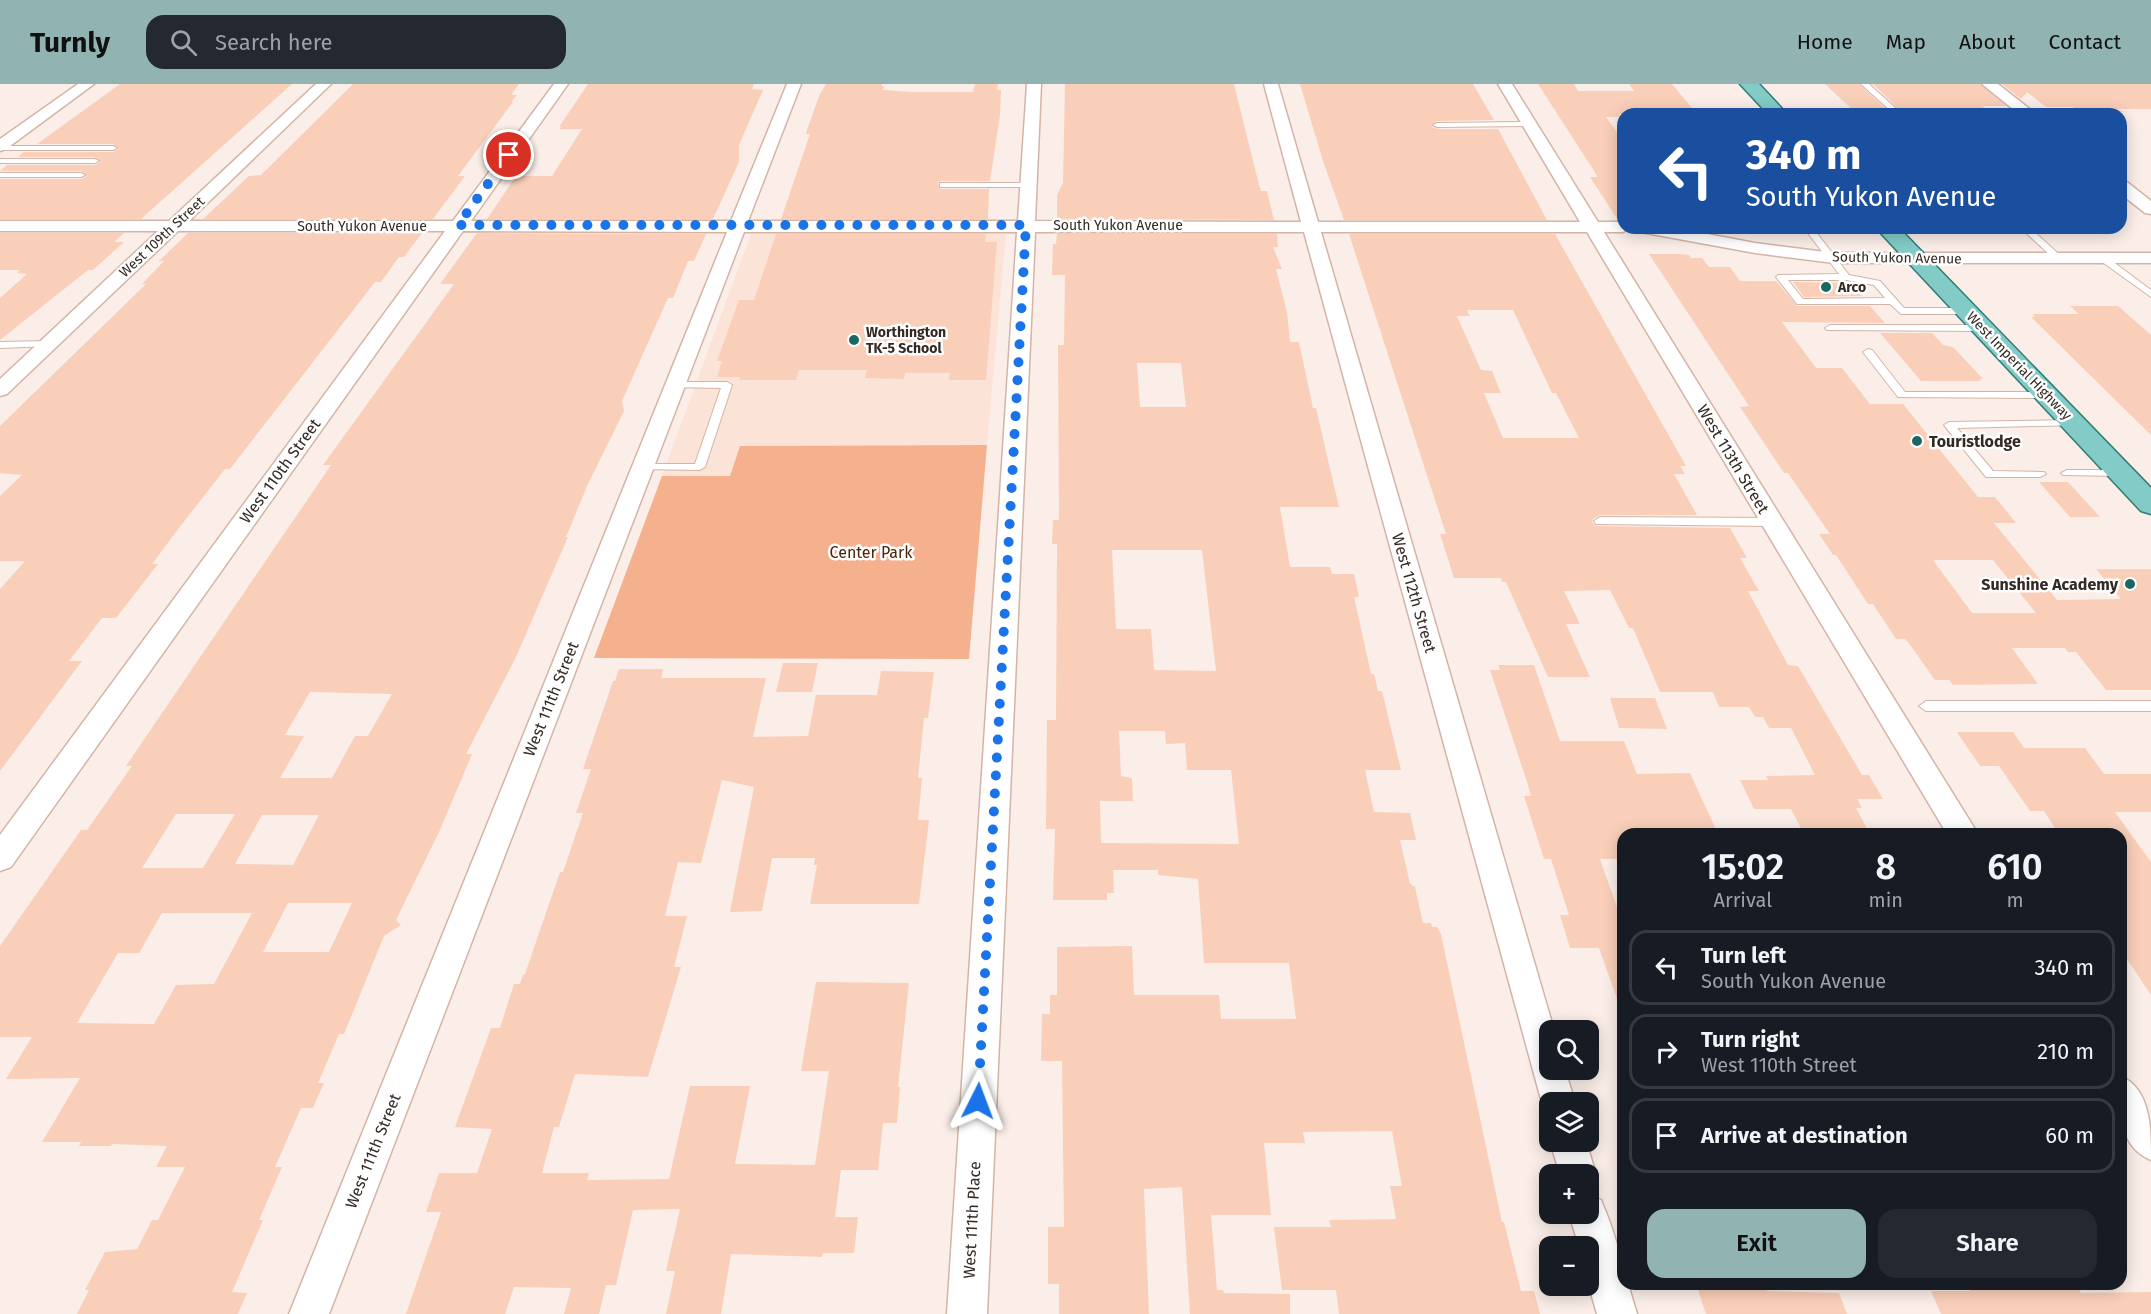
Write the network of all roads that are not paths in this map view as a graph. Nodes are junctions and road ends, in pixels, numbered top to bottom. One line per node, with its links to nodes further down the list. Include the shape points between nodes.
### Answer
1 (87, 84): 16 (street)
2 (324, 84): 31 (street, West 109th Street)
3 (561, 84): 26 (street, West 110th Street)
4 (794, 84): 32 (street, West 111th Street)
5 (1034, 84): 22 (street, West 111th Place)
6 (1271, 84): 28 (street, West 112th Street)
7 (1505, 84): 14 (street, West 113th Street)
8 (1749, 84): 11 (main road)
9 (1865, 84): 12 (lane)
10 (1989, 84): 13 (street)
11 (1772, 108)
12 (1891, 108)
13 (2020, 108)
14 (1530, 124): 15 (lane); 29 (street, West 113th Street)
15 (1437, 125)
16 (0, 147): 17 (lane)
17 (113, 148)
18 (0, 161): 19 (lane)
19 (95, 161)
20 (0, 175): 21 (lane)
21 (81, 175)
22 (1028, 185): 23 (lane); 27 (street, West 111th Place)
23 (943, 186)
24 (2127, 191): 25 (street)
25 (2151, 209)
26 (458, 225): 31 (street, South Yukon Avenue); 32 (street, South Yukon Avenue); 65 (street, West 110th Street)
27 (1026, 225): 28 (street, South Yukon Avenue); 32 (street, South Yukon Avenue); 71 (street, West 111th Place)
28 (1311, 225): 29 (street, South Yukon Avenue); 66 (street, West 112th Street)
29 (1590, 225): 33 (street, South Yukon Avenue); 61 (street, West 113th Street)
30 (0, 226): 31 (street, South Yukon Avenue)
31 (173, 226): 48 (street, West 109th Street)
32 (738, 226): 51 (street, West 111th Street)
33 (1617, 227)
34 (1678, 234): 39 (street, South Yukon Avenue)
35 (1813, 234): 39 (lane)
36 (1893, 234): 42 (main road, West Imperial Highway)
37 (2032, 234): 41 (lane)
38 (2101, 257): 40 (street, South Yukon Avenue); 41 (street, South Yukon Avenue); 44 (lane)
39 (1834, 258): 42 (street, South Yukon Avenue); 43 (lane)
40 (2151, 258)
41 (2059, 259): 42 (street, South Yukon Avenue)
42 (1917, 260): 46 (main road, West Imperial Highway)
43 (1846, 277): 45 (lane, via 1877,283); 45 (lane, via 1781,277 1800,302 1822,298)
44 (2149, 290)
45 (1893, 301): 46 (lane, via 1901,311)
46 (1974, 319): 47 (lane); 53 (main road, West Imperial Highway)
47 (1830, 327)
48 (48, 344): 49 (lane); 52 (street, West 109th Street)
49 (0, 345)
50 (1868, 352): 53 (lane, via 1902,395)
51 (675, 385): 55 (street, West 111th Street); 55 (lane, via 727,385 699,467)
52 (0, 390)
53 (2046, 395): 54 (main road, West Imperial Highway)
54 (2073, 423): 57 (main road, West Imperial Highway); 58 (lane, via 1949,425 1990,475)
55 (643, 467): 70 (street, West 111th Street)
56 (2067, 473): 57 (lane)
57 (2121, 473): 59 (main road, West Imperial Highway)
58 (2040, 474)
59 (2151, 505)
60 (1600, 520): 61 (lane)
61 (1772, 522): 64 (street, West 113th Street)
62 (1926, 706): 63 (lane)
63 (2151, 706)
64 (1959, 828)
65 (0, 858)
66 (1554, 1092)
67 (2127, 1103): 68 (street)
68 (2151, 1142)
69 (1591, 1224): 72 (street)
70 (309, 1314)
71 (967, 1314)
72 (1617, 1314)

